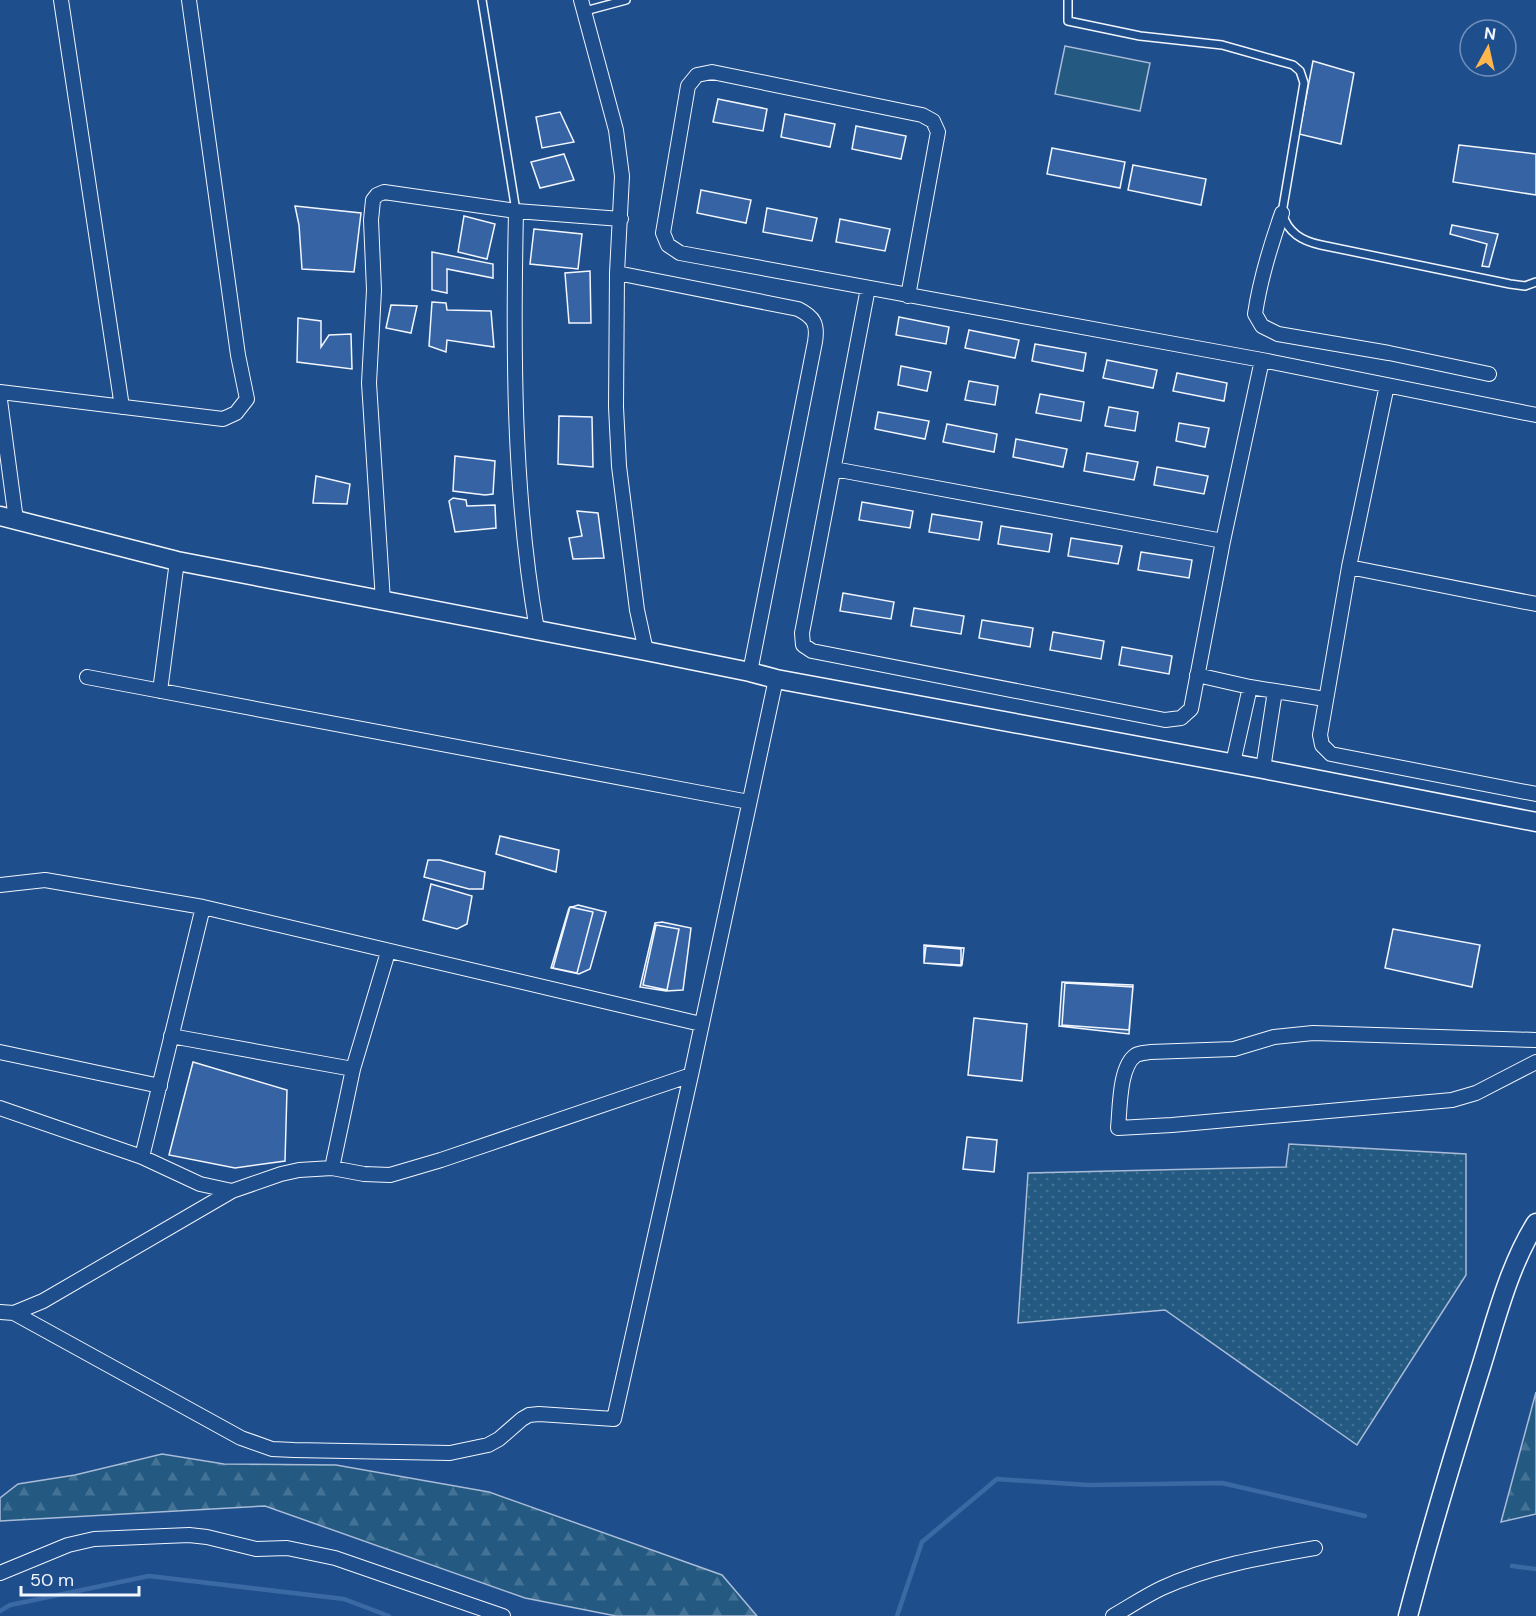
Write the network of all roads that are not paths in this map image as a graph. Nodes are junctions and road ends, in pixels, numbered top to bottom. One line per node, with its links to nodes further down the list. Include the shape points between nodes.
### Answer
1 (61, 0): 19 (street)
2 (189, 0): 19 (street, via 247,399 223,419)
3 (482, 0): 7 (lane)
4 (626, 0): 6 (lane)
5 (1068, 0): 8 (lane, via 1068,21 1128,34 1222,45 1300,70 1304,83)
6 (583, 5): 9 (street, via 616,130 622,176)
7 (516, 211): 9 (street); 26 (street, via 384,192 373,200 374,320 369,383); 28 (street, via 517,453)
8 (1282, 213): 11 (lane, via 1293,233 1308,242 1510,284 1525,286); 15 (street, via 1268,251 1258,297 1255,314 1262,326 1278,334)
9 (621, 219): 10 (street)
10 (617, 273): 29 (street, via 619,466); 30 (street, via 798,309 815,321 815,342)
11 (1536, 282)
12 (868, 288): 13 (street); 13 (street, via 680,253 668,245 663,233 686,97 688,86 697,75 712,72 922,115 933,121 938,132); 21 (street)
13 (908, 296): 14 (street)
14 (1262, 360): 16 (street); 23 (street)
15 (1489, 374)
16 (1387, 385): 20 (street); 25 (street)
17 (0, 392): 19 (street)
18 (0, 400): 22 (street)
19 (122, 407)
20 (1536, 415)
21 (834, 469): 23 (street); 31 (street, via 802,633 803,645 812,651 1165,720 1181,718 1191,709)
22 (8, 518): 24 (street)
23 (1223, 541): 31 (street)
24 (177, 561): 26 (street); 35 (street)
25 (1349, 567): 27 (street); 37 (street)
26 (383, 601): 28 (street)
27 (1536, 604)
28 (537, 630): 29 (street)
29 (645, 651): 30 (street)
30 (750, 672): 33 (street)
31 (1197, 675): 34 (street)
32 (87, 677): 35 (street)
33 (776, 680): 38 (street); 41 (street)
34 (1250, 687): 36 (street); 38 (street)
35 (160, 691): 41 (street)
36 (1275, 691): 37 (street); 39 (street)
37 (1325, 699): 40 (street, via 1320,735 1322,745 1331,753)
38 (1233, 763): 39 (street)
39 (1263, 769): 42 (street)
40 (1536, 794)
41 (749, 802): 46 (street)
42 (1536, 822)
43 (0, 885): 44 (street, via 45,880)
44 (203, 907): 45 (street); 47 (street)
45 (388, 952): 46 (street); 51 (street)
46 (701, 1024): 52 (street)
47 (171, 1036): 51 (street); 53 (street)
48 (1536, 1040): 50 (street, via 1313,1033 1274,1037 1234,1049 1137,1054 1125,1070 1118,1128 1452,1100 1476,1093)
49 (0, 1052): 53 (street)
50 (1536, 1062)
51 (353, 1069): 56 (street)
52 (691, 1075): 56 (street, via 390,1175); 59 (street, via 614,1419 529,1415 488,1445 450,1453 272,1449 241,1438)
53 (160, 1086): 55 (street)
54 (0, 1108): 55 (street)
55 (142, 1157): 57 (street, via 200,1184)
56 (332, 1168): 57 (street, via 281,1173)
57 (232, 1191): 59 (street, via 66,1289)
58 (1536, 1223): 64 (street, via 1522,1246 1495,1322 1436,1509)
59 (7, 1313)
60 (1315, 1548): 63 (street, via 1236,1562 1162,1588)
61 (0, 1573): 62 (street, via 68,1545 94,1539 189,1535 256,1549 287,1548 335,1558)
62 (503, 1616)
63 (1113, 1616)
64 (1408, 1616)

